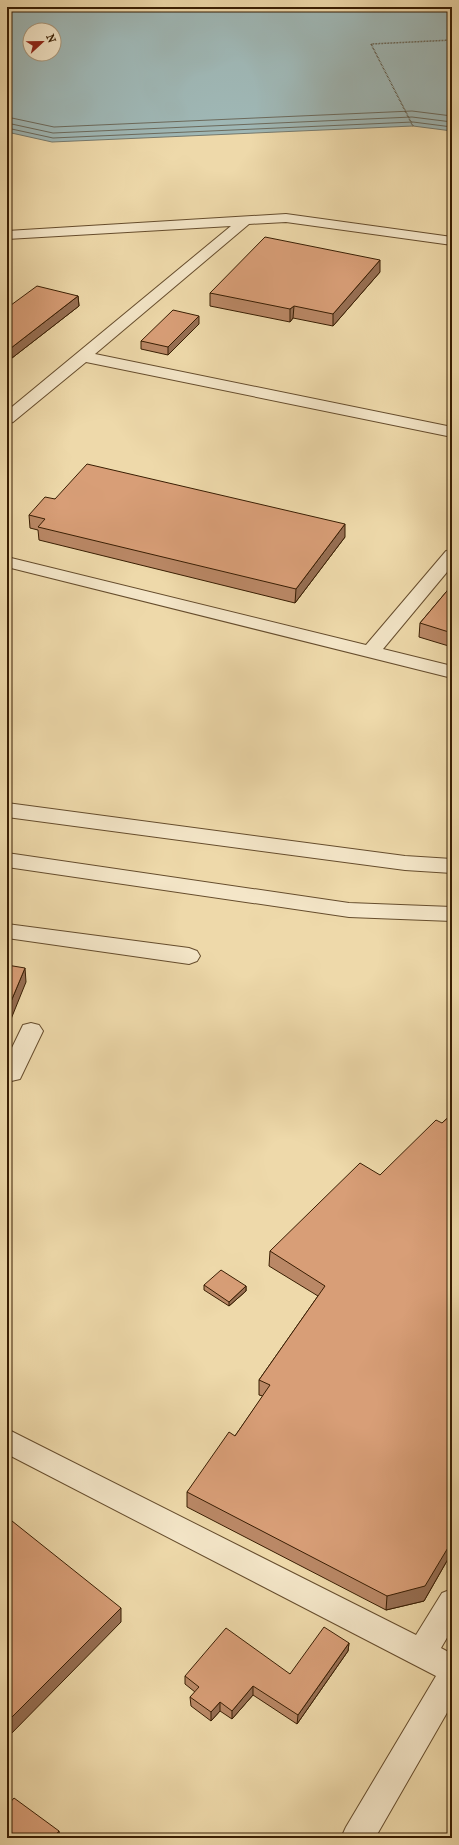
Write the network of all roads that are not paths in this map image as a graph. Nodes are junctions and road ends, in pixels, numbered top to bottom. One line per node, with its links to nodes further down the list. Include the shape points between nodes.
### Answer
1 (245, 220): 2 (street); 3 (street, via 286,218); 4 (street)
2 (7, 235)
3 (452, 241)
4 (81, 356): 5 (street); 6 (street)
5 (7, 419)
6 (452, 432)
7 (452, 555): 9 (street)
8 (7, 562): 9 (street)
9 (370, 652): 10 (street)
10 (452, 672)
11 (7, 810): 13 (street, via 405,863)
12 (7, 860): 14 (street, via 349,910)
13 (452, 866)
14 (452, 914)
15 (7, 931): 16 (street)
16 (189, 956)
17 (31, 1031): 18 (street, via 12,1073)
18 (7, 1073)
19 (7, 1441): 21 (street)
20 (452, 1602): 21 (street)
21 (422, 1653): 22 (street)
22 (452, 1669)
23 (452, 1676): 24 (street)
24 (357, 1838)

